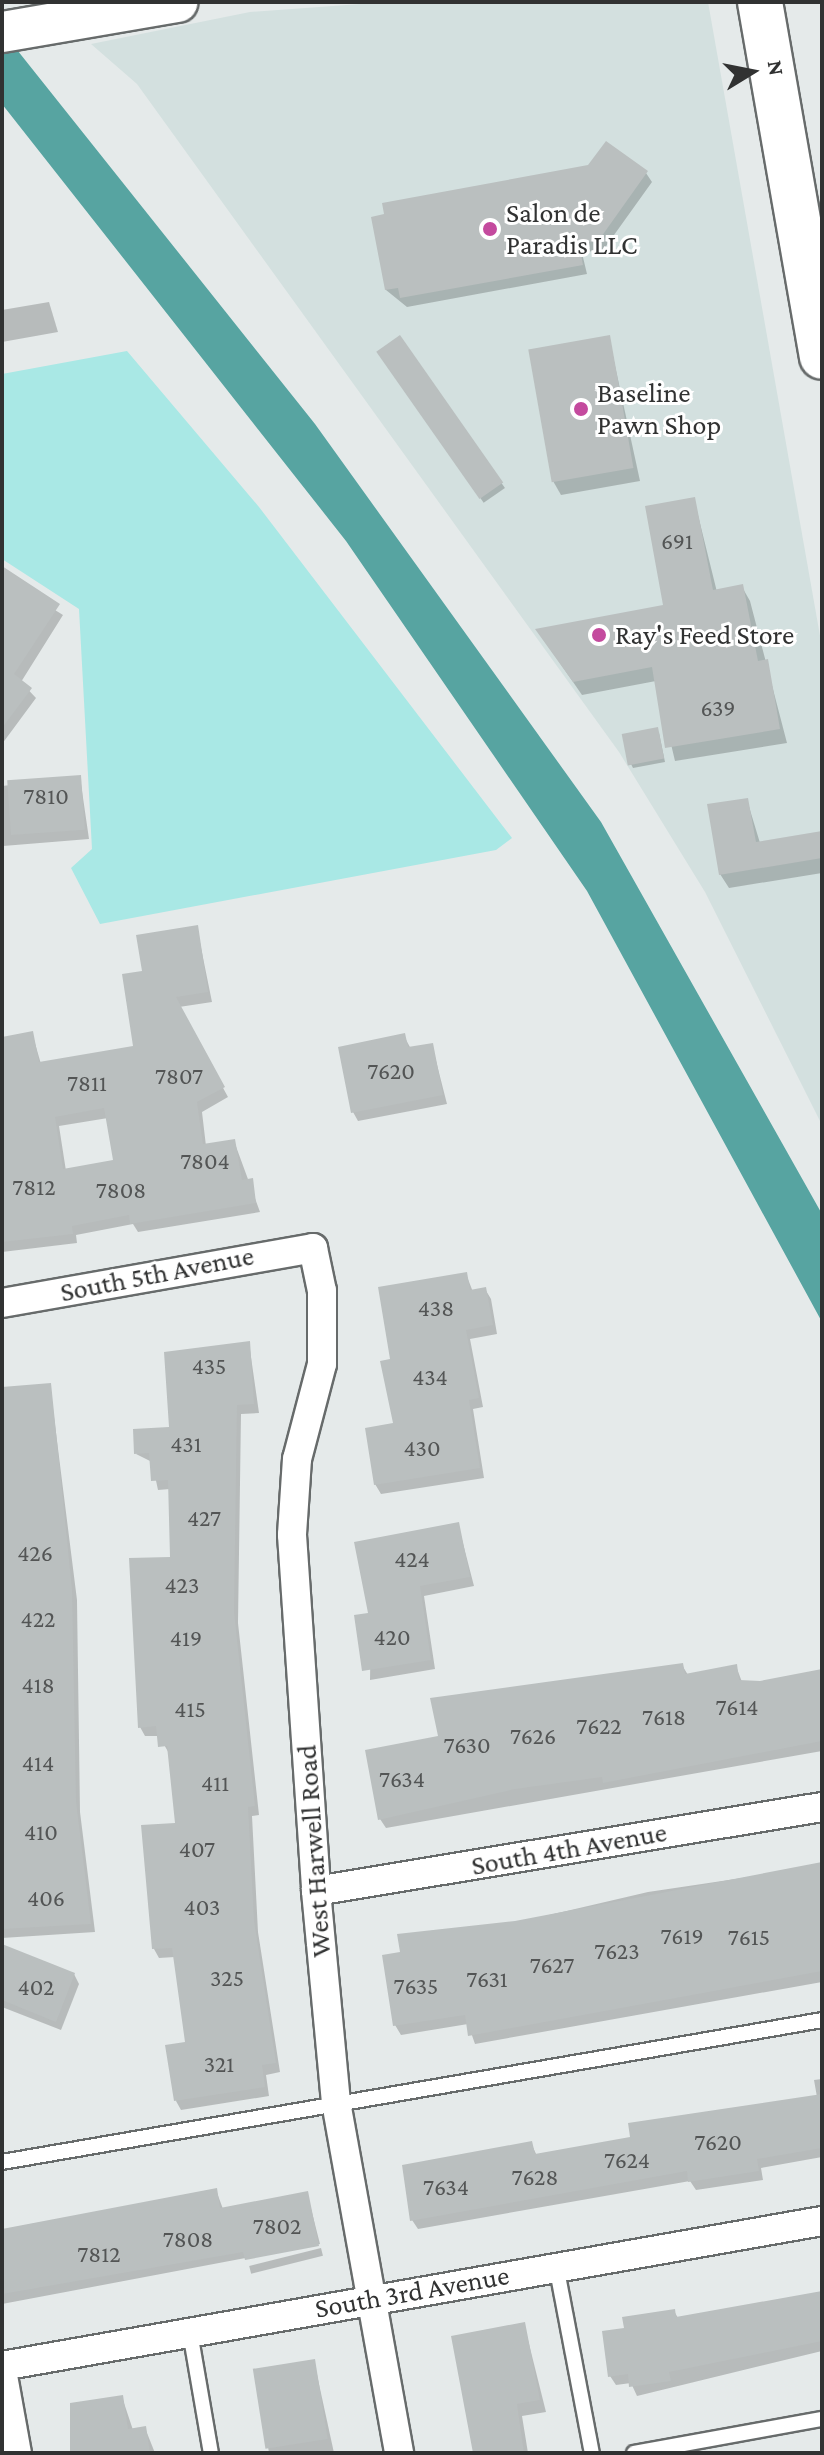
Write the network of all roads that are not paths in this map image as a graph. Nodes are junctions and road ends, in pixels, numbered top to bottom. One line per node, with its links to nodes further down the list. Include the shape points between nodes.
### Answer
1 (177, 2): 3 (street)
2 (760, 2): 4 (main road)
3 (2, 32)
4 (822, 357)
5 (313, 1248): 6 (street, South 5th Avenue); 8 (street, West Harwell Road, via 322,1291 322,1364 297,1459 292,1535)
6 (2, 1303)
7 (822, 1807): 8 (street, South 4th Avenue)
8 (316, 1891): 10 (street, West Harwell Road)
9 (822, 2020): 10 (lane)
10 (336, 2102): 11 (lane); 14 (street, West Harwell Road)
11 (2, 2162)
12 (822, 2221): 13 (street, South 3rd Avenue)
13 (556, 2265): 14 (street, South 3rd Avenue); 21 (lane)
14 (371, 2299): 15 (street, South 3rd Avenue); 20 (street, West Harwell Road)
15 (190, 2332): 16 (street, South 3rd Avenue); 19 (lane)
16 (2, 2368): 18 (street)
17 (822, 2419): 22 (lane)
18 (17, 2453)
19 (211, 2453)
20 (399, 2453)
21 (592, 2453)
22 (634, 2453)

